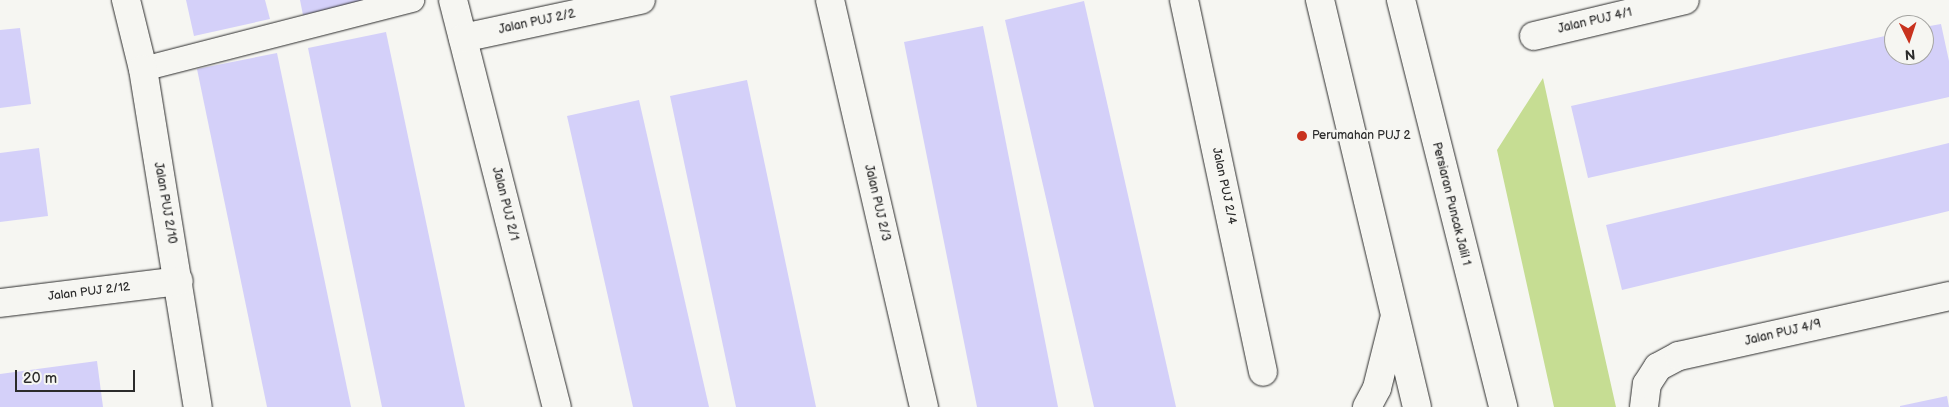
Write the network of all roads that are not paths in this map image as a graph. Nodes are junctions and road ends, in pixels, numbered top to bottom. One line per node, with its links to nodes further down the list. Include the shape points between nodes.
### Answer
1 (126, 0): 12 (street, Jalan PUJ 2/10)
2 (412, 0): 12 (lane)
3 (453, 0): 11 (street, Jalan PUJ 2/1)
4 (641, 0): 11 (street, Jalan PUJ 2/2)
5 (830, 0): 21 (street, Jalan PUJ 2/3)
6 (1184, 0): 17 (street, Jalan PUJ 2/4)
7 (1320, 0): 16 (street)
8 (1401, 0): 24 (street, Persiaran Puncak Jalil 1)
9 (1686, 0): 10 (street, Jalan PUJ 4/1)
10 (1534, 36)
11 (463, 38): 20 (street, Jalan PUJ 2/1)
12 (143, 69): 13 (street, Jalan PUJ 2/10)
13 (179, 281): 15 (street, Jalan PUJ 2/12); 19 (street, Jalan PUJ 2/10)
14 (1949, 296): 18 (street, Jalan PUJ 4/9, via 1680,356 1658,367 1647,384)
15 (0, 303)
16 (1395, 316): 22 (street, via 1377,388); 23 (street)
17 (1263, 372)
18 (1644, 405)
19 (198, 407)
20 (557, 407)
21 (924, 407)
22 (1368, 407)
23 (1417, 407)
24 (1503, 407)

